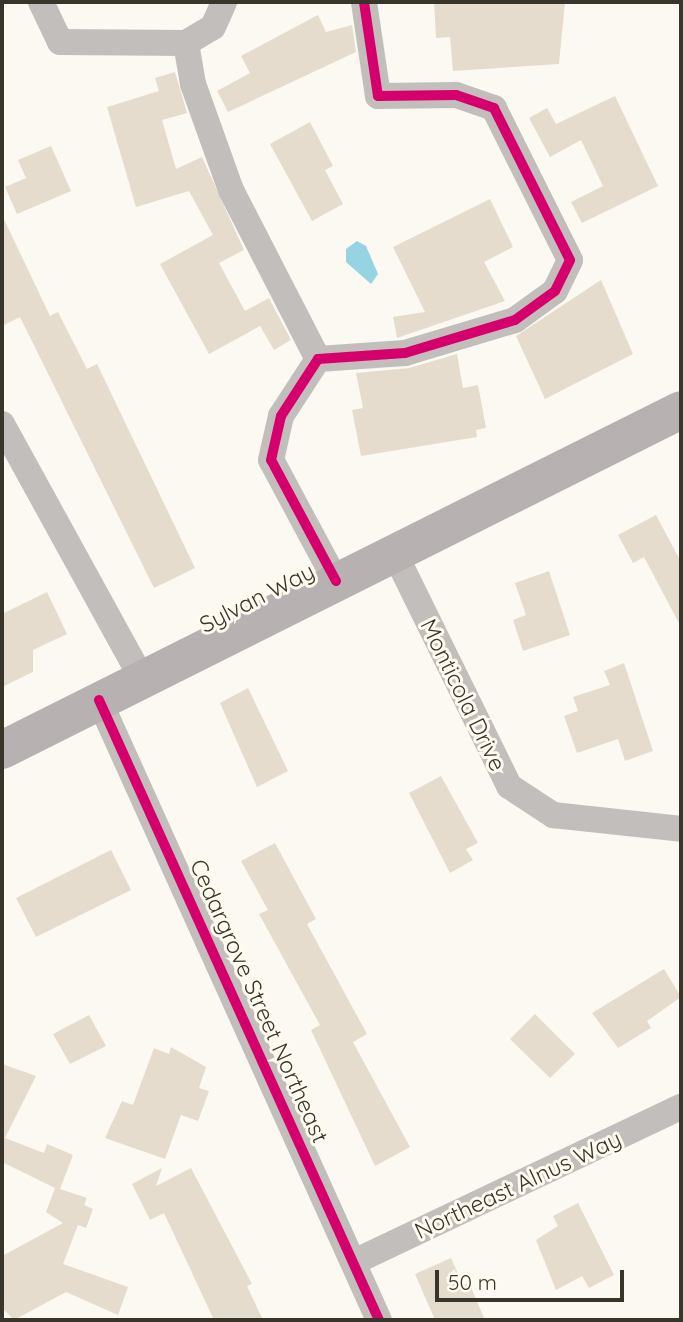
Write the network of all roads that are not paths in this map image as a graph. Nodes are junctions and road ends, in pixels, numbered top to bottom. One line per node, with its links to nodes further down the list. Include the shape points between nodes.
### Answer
1 (41, 2): 4 (street, via 60,42)
2 (223, 2): 4 (street, via 214,27)
3 (364, 2): 5 (street, via 378,96 456,95 494,108 570,260 555,291 515,320 404,353)
4 (186, 43): 5 (street, via 192,84 231,190)
5 (318, 359): 9 (street, via 281,416 271,460)
6 (681, 410): 8 (main road, Sylvan Way)
7 (2, 424): 10 (street)
8 (394, 552): 9 (main road, Sylvan Way); 13 (street, Monticola Drive, via 509,786 553,815)
9 (337, 582): 10 (main road, Sylvan Way)
10 (142, 679): 11 (main road, Sylvan Way)
11 (99, 700): 12 (main road, Sylvan Way); 15 (street, Cedargrove Street Northeast)
12 (2, 750)
13 (681, 829)
14 (681, 1107): 15 (street, Northeast Alnus Way)
15 (354, 1262): 16 (street, Cedargrove Street Northeast)
16 (379, 1320)

